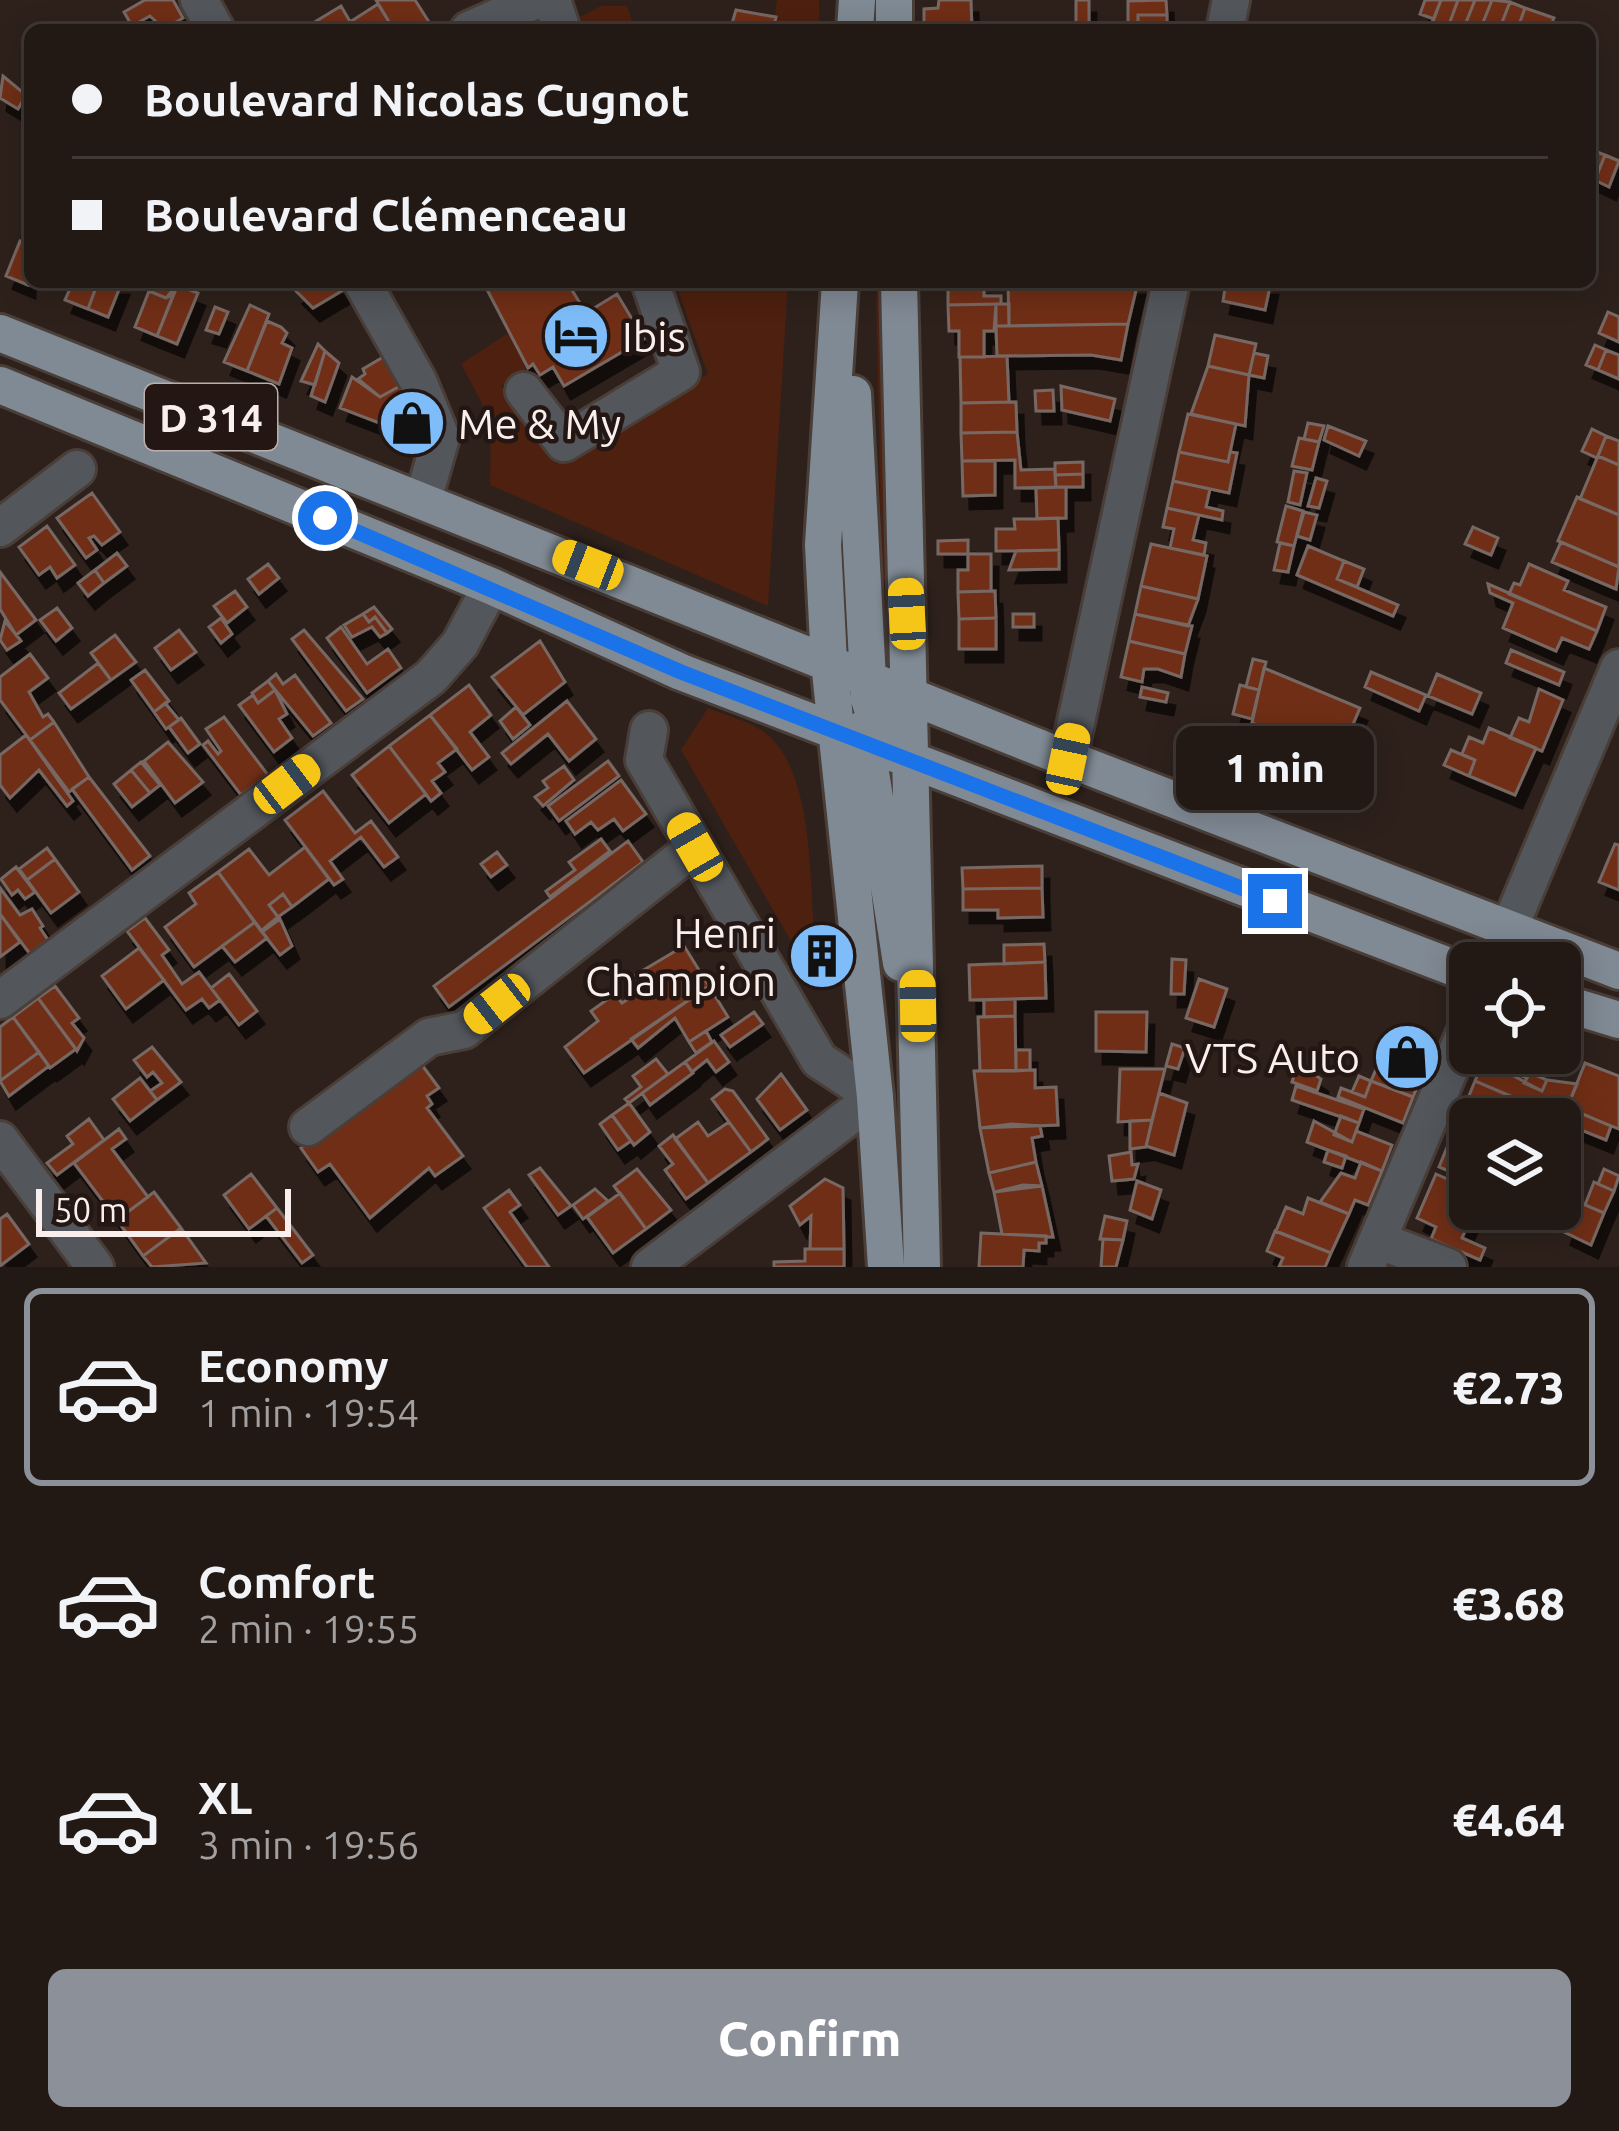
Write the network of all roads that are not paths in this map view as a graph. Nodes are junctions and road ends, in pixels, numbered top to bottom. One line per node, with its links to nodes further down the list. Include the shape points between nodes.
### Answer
1 (536, 0): 2 (street)
2 (483, 24)
3 (365, 288): 12 (street, via 440,437)
4 (652, 288): 10 (street, via 681,372 563,443)
5 (844, 288): 15 (main road)
6 (899, 288): 17 (main road)
7 (1170, 288): 20 (street)
8 (0, 333): 12 (main road, D 314)
9 (0, 385): 14 (main road, D 314)
10 (524, 391)
11 (77, 469): 13 (street)
12 (423, 500): 15 (main road, D 314)
13 (0, 528)
14 (491, 586): 19 (main road, D 314); 26 (street, via 460,644 431,676)
15 (844, 668): 17 (main road, D 314); 19 (main road); 21 (main road, via 884,742)
16 (1619, 668): 23 (street)
17 (910, 695): 20 (main road, D 314); 21 (main road)
18 (649, 730): 22 (street, via 644,760)
19 (852, 739): 21 (main road, D 314); 27 (main road, via 896,944); 31 (main road)
20 (1068, 759): 23 (main road, D 314)
21 (912, 763): 24 (main road, D 314); 27 (main road)
22 (695, 847): 31 (street, via 819,1060); 32 (street, via 464,1030 429,1037)
23 (1508, 931): 25 (main road, D 314)
24 (1449, 966)
25 (1619, 971)
26 (0, 1000)
27 (918, 1006): 38 (main road)
28 (1581, 1008): 29 (main road)
29 (1619, 1020)
30 (1449, 1072): 34 (street)
31 (875, 1097): 36 (street); 37 (main road)
32 (308, 1127)
33 (0, 1140): 35 (street)
34 (1372, 1253): 39 (street)
35 (95, 1267)
36 (650, 1267)
37 (886, 1267)
38 (922, 1267)
39 (1448, 1267)

